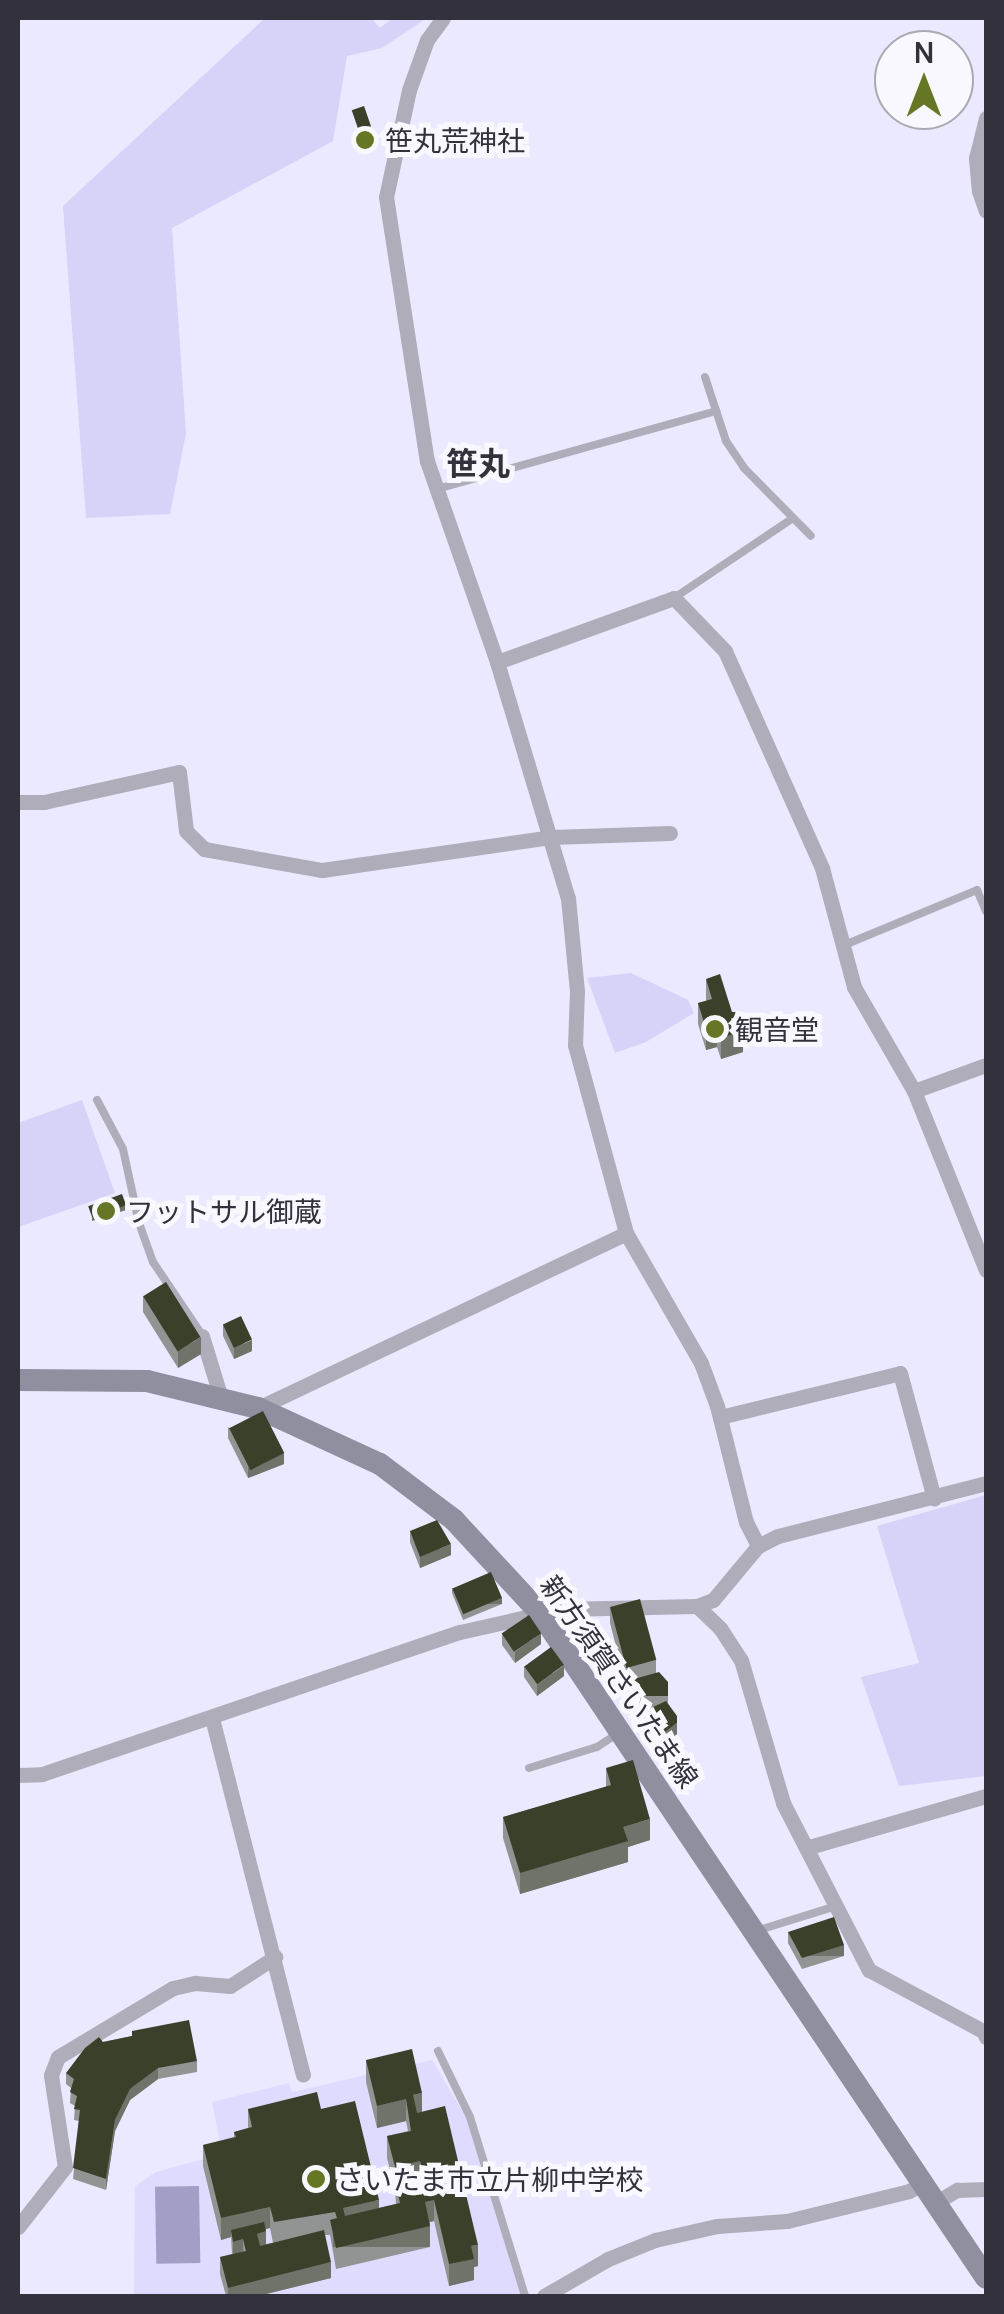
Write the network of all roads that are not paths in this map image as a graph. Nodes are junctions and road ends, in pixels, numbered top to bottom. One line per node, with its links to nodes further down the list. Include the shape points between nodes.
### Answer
1 (443, 18): 6 (street, via 427,40 409,90 386,197 399,301)
2 (986, 118): 3 (street, via 976,158)
3 (986, 212)
4 (706, 377): 5 (lane)
5 (716, 411): 6 (lane); 7 (lane, via 744,468)
6 (437, 489): 10 (street)
7 (793, 518): 8 (lane); 9 (lane)
8 (811, 536)
9 (674, 598): 10 (street); 15 (street, via 725,651 751,704 822,868)
10 (497, 662): 13 (street)
11 (18, 802): 13 (street, via 179,772 186,831 204,849 322,870)
12 (670, 833): 13 (street)
13 (551, 837): 19 (street, via 568,898 577,991 574,1044)
14 (986, 912): 15 (lane, via 977,890)
15 (842, 946): 17 (street, via 854,987)
16 (986, 1065): 17 (street)
17 (914, 1090): 20 (street)
18 (96, 1100): 21 (lane, via 123,1149 138,1223 154,1262)
19 (626, 1234): 24 (street); 25 (street, via 701,1364)
20 (986, 1270)
21 (202, 1336): 23 (street)
22 (18, 1380): 23 (main road, 新方須賀さいたま線, via 147,1381)
23 (221, 1398): 24 (main road, 新方須賀さいたま線)
24 (258, 1408): 30 (main road, 新方須賀さいたま線, via 342,1444 418,1489)
25 (720, 1417): 27 (street, via 900,1374); 28 (street)
26 (986, 1483): 27 (street)
27 (934, 1498): 28 (street)
28 (758, 1546): 29 (street, via 713,1600)
29 (696, 1606): 30 (street); 36 (street, via 741,1660 770,1768)
30 (541, 1614): 31 (street, via 460,1632); 32 (main road, 新方須賀さいたま線)
31 (212, 1718): 34 (street, via 42,1774); 39 (street)
32 (621, 1731): 33 (lane, via 597,1747); 38 (main road, 新方須賀さいたま線)
33 (528, 1768)
34 (18, 1775)
35 (986, 1796): 36 (street)
36 (809, 1846): 37 (street)
37 (833, 1907): 38 (lane); 40 (street, via 868,1970)
38 (756, 1930): 44 (main road, 新方須賀さいたま線)
39 (274, 1957): 42 (street); 45 (street, via 230,1986 173,1988 58,2057 50,2075 65,2168)
40 (986, 2037)
41 (438, 2051): 47 (lane, via 470,2117)
42 (303, 2075)
43 (986, 2189): 44 (street)
44 (928, 2193): 46 (main road, 新方須賀さいたま線); 48 (street, via 909,2191 787,2221 717,2226 655,2240)
45 (18, 2227)
46 (986, 2278)
47 (525, 2296)
48 (544, 2296)

